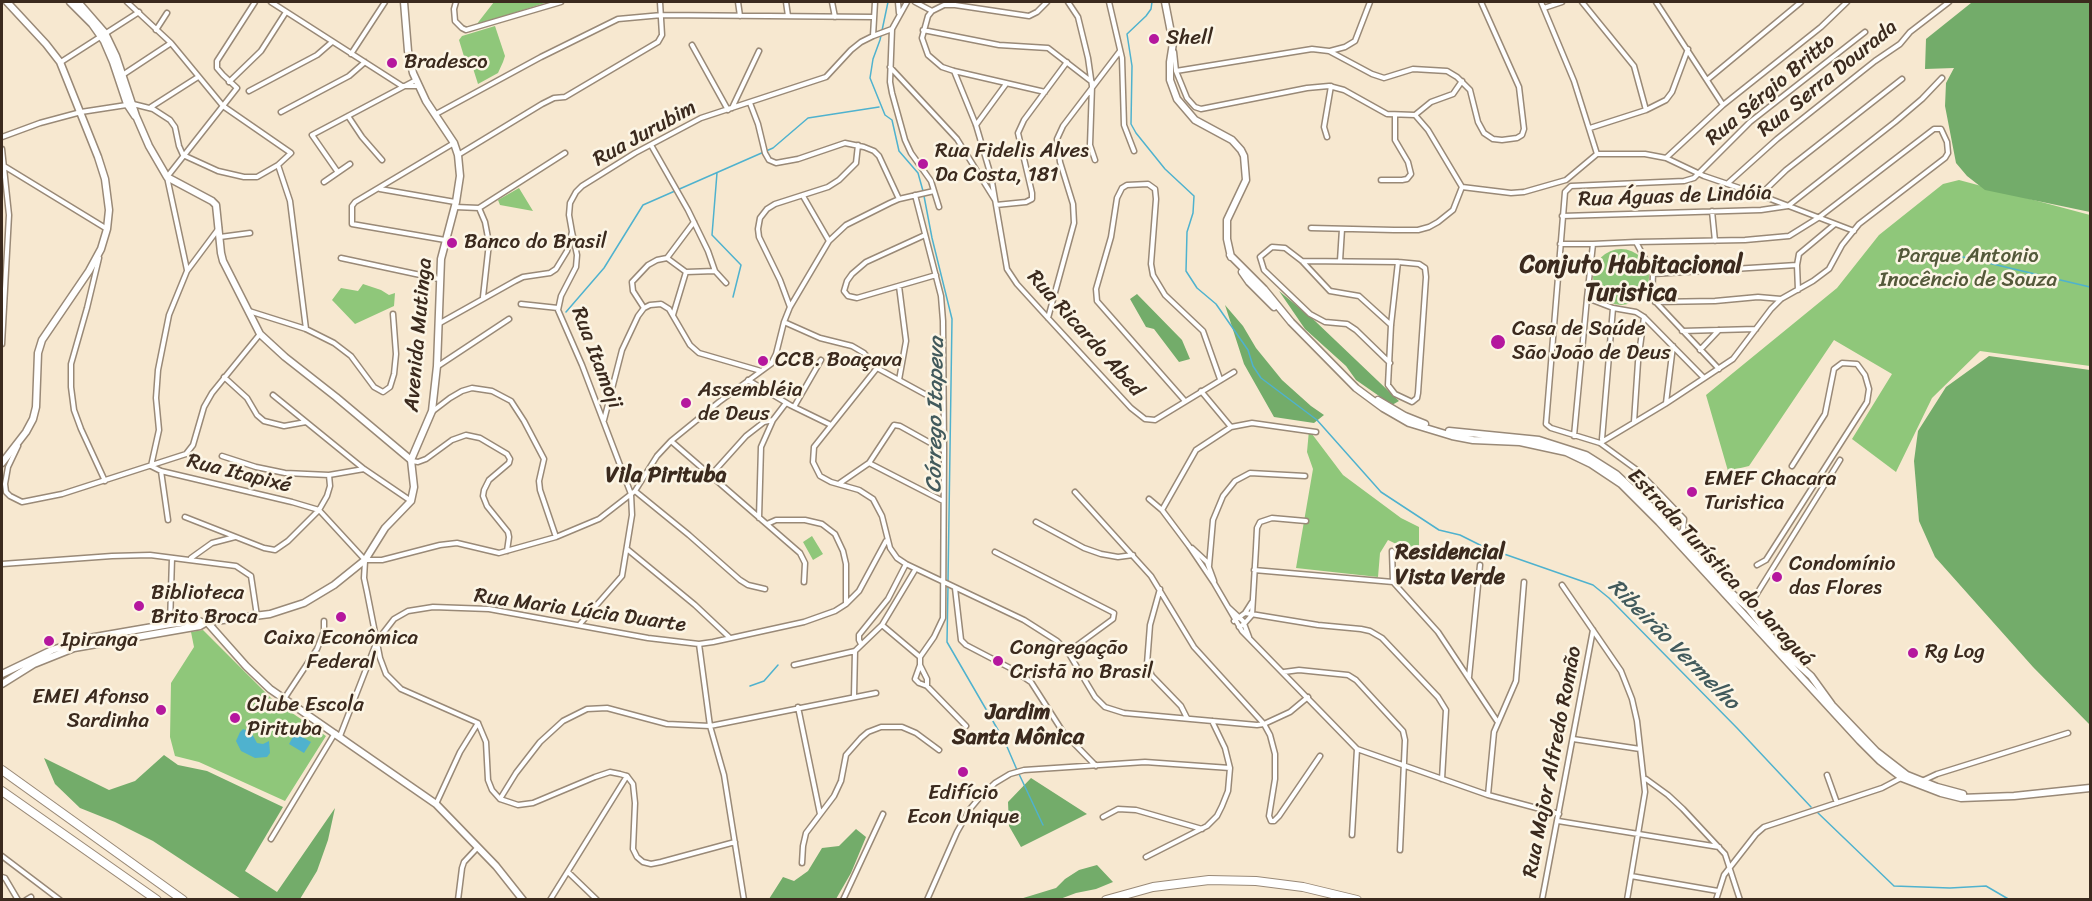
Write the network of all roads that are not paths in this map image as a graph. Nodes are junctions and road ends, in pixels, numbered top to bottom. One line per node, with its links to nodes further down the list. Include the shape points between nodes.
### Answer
1 (7, 2): 58 (main road)
2 (70, 2): 47 (main road)
3 (78, 2): 47 (main road)
4 (127, 2): 34 (street)
5 (255, 2): 71 (street, via 217,62)
6 (271, 2): 35 (street)
7 (385, 2): 57 (street)
8 (404, 2): 72 (main road, Avenida Mutinga, via 408,51)
9 (456, 2): 10 (street, via 455,21 466,30)
10 (561, 2)
11 (660, 2): 38 (street)
12 (738, 2): 39 (street)
13 (786, 2): 40 (street)
14 (832, 2): 41 (street)
15 (875, 2): 42 (street)
16 (898, 2): 37 (street)
17 (907, 2): 37 (street)
18 (915, 2): 33 (street)
19 (1047, 2): 33 (street, via 1029,16 955,5)
20 (1068, 2): 74 (street, via 1082,27)
21 (1109, 2): 55 (street)
22 (1165, 2): 51 (main road, Estrada Turística do Jaraguá)
23 (1370, 2): 56 (street, via 1354,41)
24 (1481, 2): 70 (street, via 1516,77 1521,96 1522,135 1502,140 1487,136 1478,122 1470,90)
25 (1541, 2): 32 (street)
26 (1562, 2): 32 (street)
27 (1582, 2): 85 (street, via 1634,66)
28 (1656, 2): 53 (street)
29 (1801, 2): 69 (street)
30 (1847, 2): 81 (street)
31 (1949, 2): 116 (street, Rua Serra Dourada)
32 (1544, 8): 93 (street)
33 (932, 11): 45 (street)
34 (139, 12): 43 (street); 47 (street)
35 (286, 12): 49 (street); 71 (street, via 261,51)
36 (167, 13): 43 (street)
37 (899, 14): 44 (street)
38 (662, 15): 39 (street); 88 (street, via 612,21); 104 (street, via 661,39 652,46)
39 (740, 16): 40 (street)
40 (788, 16): 41 (street)
41 (835, 17): 42 (street)
42 (874, 17): 48 (street)
43 (156, 30): 50 (street)
44 (892, 30): 48 (street, Rua Jurubim); 62 (street)
45 (923, 30): 59 (street, via 999,45 1042,47); 64 (street, via 923,46 928,55)
46 (1865, 32): 112 (street, Rua Sérgio Britto, via 1750,122)
47 (103, 34): 58 (street); 65 (main road)
48 (873, 36): 79 (street, Rua Jurubim, via 851,50 821,80)
49 (332, 42): 57 (street); 77 (street, via 317,55)
50 (171, 43): 65 (street); 66 (street)
51 (1173, 43): 60 (main road, Estrada Turística do Jaraguá); 63 (street)
52 (692, 45): 84 (street)
53 (1688, 49): 69 (street); 85 (street, via 1672,92 1666,100)
54 (759, 51): 84 (street)
55 (1120, 51): 74 (street); 100 (street, via 1123,116)
56 (1329, 51): 63 (street, via 1286,52); 70 (street, via 1379,77 1413,69 1447,71)
57 (351, 54): 61 (street)
58 (60, 62): 86 (main road)
59 (1067, 62): 74 (street); 78 (street)
60 (1170, 62): 63 (street); 248 (main road, Estrada Turística do Jaraguá, via 1172,89 1181,105 1195,120 1232,140 1244,156 1246,180 1227,220 1230,255 1352,384 1405,416 1432,427 1538,440 1586,455 1616,474)
61 (365, 63): 75 (street); 87 (street, via 349,76)
62 (890, 67): 119 (street, via 892,93 906,140); 124 (street, via 957,139)
63 (1176, 71): 76 (street, via 1191,104 1202,109)
64 (954, 72): 73 (street); 92 (street, Rua Ricardo Abed)
65 (120, 76): 80 (main road)
66 (198, 78): 82 (street); 83 (street)
67 (1942, 78): 126 (street, via 1923,99)
68 (1902, 79): 121 (street, via 1785,170)
69 (1707, 80): 81 (street)
70 (1462, 81): 90 (street, via 1453,94 1431,102)
71 (229, 82): 82 (street, via 237,87)
72 (417, 83): 75 (street); 88 (main road, Avenida Mutinga)
73 (1006, 84): 78 (street); 92 (street)
74 (1092, 84): 107 (street, via 1090,146); 178 (street, via 1057,139 1075,214)
75 (402, 86): 91 (street)
76 (1331, 86): 89 (street, via 1381,112); 95 (street, via 1324,127)
77 (249, 91)
78 (1045, 92): 124 (street, via 1018,134 1032,199)
79 (750, 103): 84 (street, Rua Jurubim); 98 (street, via 765,153 772,162 798,159 845,143)
80 (130, 104): 83 (street); 86 (street); 113 (main road)
81 (1723, 105): 105 (street)
82 (223, 106): 103 (street); 109 (street, via 291,153)
83 (150, 107): 103 (street, via 173,123)
84 (730, 109): 97 (street, Rua Jurubim, via 701,118)
85 (1646, 110): 93 (street)
86 (81, 112): 94 (street); 137 (main road, via 105,179)
87 (281, 112)
88 (436, 114): 96 (main road, Avenida Mutinga)
89 (1395, 115): 90 (street); 114 (street, via 1395,140 1411,174 1407,179)
90 (1415, 115): 117 (street)
91 (348, 116): 106 (street); 111 (street, via 312,135)
92 (976, 125): 124 (street, Rua Ricardo Abed)
93 (1590, 128): 102 (street)
94 (2, 137)
95 (1327, 137)
96 (454, 143): 104 (main road, Avenida Mutinga); 118 (street)
97 (651, 145): 132 (street); 139 (street, Rua Jurubim, via 576,192 570,203)
98 (858, 145): 122 (street, via 856,163 847,173 828,187); 123 (street, via 879,156)
99 (2, 149): 110 (street)
100 (1134, 151)
101 (565, 153): 128 (street)
102 (1597, 154): 105 (street); 117 (street, via 1566,180 1532,190 1511,193)
103 (183, 155): 109 (street, via 218,171 250,178); 113 (street)
104 (458, 155): 125 (main road, Avenida Mutinga)
105 (1666, 158): 112 (street)
106 (382, 160)
107 (1095, 160)
108 (350, 164): 111 (street)
109 (278, 165): 183 (street, via 290,201)
110 (4, 166): 137 (street); 188 (street, via 9,215)
111 (337, 171): 115 (street)
112 (1698, 174): 116 (street); 130 (street, Rua Águas de Lindóia, via 1684,181 1571,186 1565,192)
113 (167, 177): 134 (main road, via 215,203); 156 (street)
114 (1381, 180)
115 (324, 182)
116 (1728, 183): 121 (street)
117 (1462, 187): 136 (street, via 1453,210 1429,227)
118 (379, 188): 125 (street); 143 (street, via 352,205 353,224)
119 (934, 191): 120 (street); 127 (street)
120 (915, 195): 123 (street); 141 (street)
121 (1760, 195): 126 (street)
122 (802, 196): 144 (street); 170 (street, via 775,204 762,214 758,224 759,237)
123 (899, 199): 144 (street, via 858,218)
124 (996, 203): 178 (street, Rua Ricardo Abed, via 1007,268)
125 (456, 204): 128 (street); 143 (main road, Avenida Mutinga)
126 (1788, 206): 129 (street, Rua Águas de Lindóia); 131 (street)
127 (939, 207)
128 (479, 208): 165 (street, via 489,243)
129 (1712, 211): 130 (street, Rua Águas de Lindóia); 145 (street)
130 (1562, 216): 147 (street)
131 (1818, 218): 133 (street); 138 (street, Rua Águas de Lindóia, via 1940,128 1949,149 1947,156); 145 (street, Rua Águas de Lindóia, via 1789,236)
132 (694, 222): 151 (street); 157 (street)
133 (1835, 224): 138 (street); 155 (street, via 1799,254)
134 (219, 227): 142 (main road); 156 (street)
135 (1311, 228): 136 (street)
136 (1342, 228): 153 (street)
137 (107, 229): 149 (main road)
138 (1854, 231): 164 (street, via 1829,269)
139 (572, 232): 165 (street, Rua Jurubim, via 567,251 554,272 523,277); 171 (street, Rua Itamoji, via 576,267)
140 (250, 233): 142 (street)
141 (925, 235): 160 (street); 163 (street, via 866,262 847,281 844,291 857,298)
142 (220, 237): 174 (main road, via 223,261)
143 (445, 240): 161 (main road, Avenida Mutinga)
144 (829, 241): 170 (street)
145 (1715, 241): 146 (street, Rua Águas de Lindóia)
146 (1636, 242): 148 (street, Rua Águas de Lindóia); 159 (street)
147 (1560, 244): 148 (street, Rua Águas de Lindóia); 219 (street, via 1545,421)
148 (1593, 244): 166 (street)
149 (100, 249): 217 (main road, via 42,340 36,407); 235 (street, via 71,364 70,387 81,429)
150 (341, 258): 161 (street)
151 (668, 258): 158 (street); 172 (street, via 648,266 632,282)
152 (1302, 261): 153 (street); 182 (street, via 1330,291 1359,296); 192 (street, via 1279,246 1266,250 1259,260 1264,270 1310,314 1325,322 1347,324)
153 (1340, 261): 154 (street)
154 (1398, 262): 182 (street); 192 (street, via 1425,268 1415,401 1391,391)
155 (1797, 266): 159 (street); 164 (street)
156 (187, 271): 228 (street, via 169,315 158,369 159,430)
157 (715, 271): 158 (street); 162 (street)
158 (686, 272): 176 (street)
159 (1653, 274): 168 (street)
160 (936, 275): 163 (street); 207 (street, via 943,321)
161 (439, 279): 181 (main road, Avenida Mutinga)
162 (726, 283)
163 (898, 286): 202 (street, via 906,341)
164 (1798, 290): 167 (street)
165 (483, 298): 181 (street, Rua Jurubim)
166 (1587, 298): 173 (street); 219 (street)
167 (1781, 299): 168 (street); 185 (street)
168 (1654, 302): 186 (street)
169 (521, 304): 171 (street)
170 (790, 307): 180 (street)
171 (558, 308): 212 (street, Rua Itamoji)
172 (644, 308): 176 (street, via 661,304); 212 (street, via 621,350)
173 (1613, 309): 177 (street, via 1633,310); 221 (street)
174 (247, 310): 183 (street); 187 (main road)
175 (393, 314): 183 (street, via 394,374 390,387 383,392 344,350)
176 (673, 316): 196 (street, via 690,345 699,352)
177 (1644, 317): 189 (street); 214 (street)
178 (1048, 318): 205 (street, Rua Ricardo Abed, via 1145,419 1155,420)
179 (510, 319): 193 (street)
180 (784, 322): 194 (street, via 820,338 852,346); 196 (street, via 775,360)
181 (438, 324): 193 (main road, Avenida Mutinga)
182 (1392, 325): 192 (street)
183 (306, 329)
184 (1719, 329): 185 (street); 186 (street); 190 (street)
185 (1756, 329): 195 (street, via 1742,350)
186 (1682, 331): 190 (street)
187 (260, 334): 198 (street); 224 (main road)
188 (2, 344)
189 (1672, 346): 199 (street); 208 (street)
190 (1700, 350): 195 (street)
191 (821, 360): 209 (street)
192 (1390, 363)
193 (437, 366): 210 (main road, Avenida Mutinga)
194 (877, 368): 202 (street); 215 (street)
195 (1720, 369): 199 (street)
196 (762, 372): 201 (street)
197 (1234, 372): 200 (street, Rua Ricardo Abed)
198 (224, 377): 213 (street, via 264,421 284,426); 228 (street, via 204,407 190,450)
199 (1704, 378): 208 (street)
200 (1220, 379): 203 (street, Rua Ricardo Abed); 205 (street, via 1203,331 1165,295 1153,275 1155,189 1148,184 1127,185 1116,198 1096,297 1101,308)
201 (748, 380): 206 (street); 220 (street)
202 (899, 380): 207 (street)
203 (1201, 391): 205 (street, Rua Ricardo Abed); 216 (street)
204 (273, 394): 213 (street)
205 (1185, 401)
206 (786, 403): 209 (street); 211 (street)
207 (943, 404): 222 (street)
208 (1665, 404): 214 (street)
209 (794, 407): 215 (street)
210 (432, 411): 224 (main road, Avenida Mutinga); 255 (street, via 472,388 492,391 517,407 542,454 540,490)
211 (773, 420): 233 (street, via 746,436); 246 (street, via 760,457)
212 (604, 421): 237 (street, Rua Itamoji)
213 (306, 422): 230 (street)
214 (1634, 423): 221 (street)
215 (831, 425): 236 (street, via 814,447 813,462 820,476)
216 (1231, 427): 218 (street, via 1252,423); 243 (street, via 1196,450)
217 (26, 432): 226 (main road); 235 (street, via 8,467 5,484 6,492 17,501)
218 (1316, 432)
219 (1574, 436): 221 (street)
220 (671, 441): 233 (street); 237 (street)
221 (1601, 441): 244 (street, via 1637,470)
222 (944, 450): 227 (street, via 896,425); 241 (street)
223 (222, 456): 232 (street, via 269,470)
224 (411, 460): 240 (main road); 260 (street, via 426,459 466,435 480,438 507,454 509,463 489,480 483,496 508,532)
225 (1840, 460): 289 (street)
226 (2, 463)
227 (869, 463): 236 (street); 241 (street)
228 (151, 466): 231 (street, Rua Itapixé); 235 (street)
229 (1792, 466): 272 (street, via 1825,414 1836,367 1846,362 1857,364 1869,389 1867,402 1766,560)
230 (364, 469): 232 (street); 240 (street)
231 (161, 471): 242 (street, Rua Itapixé); 247 (street)
232 (329, 475): 242 (street, via 330,486)
233 (711, 475): 246 (street)
234 (1305, 476): 257 (street, via 1250,473 1235,481 1215,511)
235 (105, 481)
236 (839, 483): 256 (street, via 873,499 882,516)
237 (633, 492): 255 (street, via 599,519); 259 (street); 284 (street, via 740,580)
238 (1075, 492): 263 (street)
239 (1149, 499): 243 (street)
240 (411, 501): 267 (main road, via 378,537)
241 (942, 501): 278 (street)
242 (320, 510): 254 (street, via 275,550); 267 (street)
243 (1162, 510): 258 (street)
244 (1675, 510): 248 (street); 253 (street, via 1684,519)
245 (185, 517): 254 (street)
246 (759, 518): 251 (street)
247 (168, 520)
248 (1661, 520): 252 (main road, Estrada Turística do Jaraguá); 253 (main road, Estrada Turística do Jaraguá)
249 (1306, 521): 276 (street, via 1266,518 1260,522)
250 (1036, 522): 263 (street, via 1101,554)
251 (767, 524): 277 (street, via 803,558); 287 (street, via 776,520 816,522 835,534 846,564)
252 (1670, 534): 253 (street); 294 (main road, Estrada Turística do Jaraguá)
253 (1679, 535): 289 (main road, Estrada Turística do Jaraguá)
254 (236, 537): 266 (street, via 212,543)
255 (556, 537): 260 (street)
256 (887, 540): 270 (street, via 892,553); 287 (street, Rua Maria Lúcia Duarte, via 864,582)
257 (1210, 542): 264 (street); 273 (street)
258 (1189, 546): 264 (street); 268 (street)
259 (626, 548): 300 (street, via 621,579); 304 (street)
260 (507, 551): 267 (street, via 449,544 394,558)
261 (1392, 551): 279 (street)
262 (995, 552): 310 (street, via 1115,615)
263 (1133, 555): 285 (street)
264 (1202, 556): 268 (street); 273 (street)
265 (172, 558): 266 (street); 269 (street, via 112,556); 298 (street)
266 (190, 559): 292 (street, via 245,570 253,583)
267 (365, 560): 292 (main road, via 304,603); 306 (street, via 364,578)
268 (1199, 562): 275 (street)
269 (2, 564)
270 (906, 564): 274 (street); 308 (street, via 888,599 859,634)
271 (1480, 565): 317 (street)
272 (1757, 565)
273 (1209, 566): 275 (street); 281 (street)
274 (915, 570): 278 (street); 301 (street)
275 (1204, 570): 281 (street)
276 (1254, 570): 279 (street); 286 (street)
277 (804, 582)
278 (944, 582): 283 (street); 311 (street, via 943,618)
279 (1393, 582): 317 (street, via 1438,632)
280 (1524, 582): 328 (street, via 1516,681)
281 (1215, 583): 288 (street)
282 (1562, 585): 303 (street)
283 (953, 587): 310 (street, via 1024,620); 341 (street, via 961,640 1031,681 1063,732)
284 (765, 589)
285 (1160, 589): 326 (street, via 1150,625 1147,664 1152,676 1181,706); 330 (street, via 1194,647)
286 (1252, 602): 290 (street); 291 (street)
287 (846, 604): 304 (street, Rua Maria Lúcia Duarte, via 804,622)
288 (1227, 606): 293 (street); 296 (street)
289 (1748, 608): 294 (main road); 316 (main road, Estrada Turística do Jaraguá, via 1779,648)
290 (1245, 613): 291 (street); 293 (street)
291 (1252, 615): 299 (street); 347 (street, via 1361,629 1382,638 1446,710)
292 (257, 616): 297 (main road)
293 (1239, 616): 296 (street); 299 (street)
294 (1745, 618): 318 (main road, Estrada Turística do Jaraguá)
295 (324, 621): 324 (street, via 317,649)
296 (1234, 621): 302 (street)
297 (205, 623): 298 (main road); 319 (main road, via 74,648 34,664); 324 (main road)
298 (170, 624): 314 (main road, via 70,643)
299 (1244, 624): 302 (street); 305 (street)
300 (580, 625): 306 (street, Rua Maria Lúcia Duarte, via 489,609 422,608 394,619); 307 (street, Rua Maria Lúcia Duarte)
301 (882, 626): 308 (street); 311 (street)
302 (1239, 627): 305 (street)
303 (1593, 629): 335 (street, Rua Major Alfredo Romão); 337 (street, via 1626,682)
304 (729, 637): 307 (street, Rua Maria Lúcia Duarte)
305 (1250, 637): 315 (street)
306 (376, 641): 329 (street, via 386,674 394,684); 334 (street, Rua Maria Lúcia Duarte)
307 (699, 644): 331 (street)
308 (861, 644): 309 (street)
309 (855, 651): 312 (street); 322 (street)
310 (1068, 652): 326 (street, via 1105,707 1124,713)
311 (920, 657): 313 (street)
312 (794, 665)
313 (920, 665): 320 (street); 320 (street, via 917,681)
314 (3, 671): 319 (main road, via 6,677)
315 (1284, 672): 323 (street); 340 (street, via 1333,672 1352,677 1403,731)
316 (1811, 676): 318 (main road); 346 (main road, Estrada Turística do Jaraguá, via 1848,723)
317 (1469, 678): 328 (street)
318 (1804, 681): 346 (main road, Estrada Turística do Jaraguá, via 1880,761)
319 (2, 683)
320 (927, 686): 332 (street)
321 (876, 693): 322 (street)
322 (854, 696): 325 (street)
323 (1308, 697): 330 (street, via 1290,712); 336 (street)
324 (283, 699): 334 (main road)
325 (798, 707): 331 (street); 356 (street)
326 (1187, 718): 327 (street)
327 (1211, 721): 330 (street); 342 (street)
328 (1497, 721): 352 (street)
329 (478, 723): 353 (street, via 486,741 488,780); 355 (street)
330 (1264, 724): 339 (street, via 1276,761 1271,821 1279,816)
331 (710, 726): 353 (street, via 667,724 607,708 587,709 563,721 540,742); 365 (street)
332 (966, 726)
333 (2068, 733): 349 (street)
334 (338, 734): 355 (main road); 364 (street, Rua Maria Lúcia Duarte)
335 (1573, 739): 337 (street); 358 (street, Rua Major Alfredo Romão)
336 (1357, 749): 340 (street); 362 (street)
337 (1640, 749): 348 (street)
338 (939, 750): 356 (street, via 902,727 886,726 868,732 846,755 838,789)
339 (1320, 756)
340 (1403, 765): 347 (street); 368 (street)
341 (1096, 766): 342 (street, via 1145,762); 389 (street, via 1015,772 995,783 970,809)
342 (1230, 768): 361 (street, via 1222,806)
343 (2, 770): 382 (highway)
344 (1827, 775): 354 (street)
345 (627, 776): 353 (street, via 610,772 532,803 518,805); 365 (street, via 634,793 633,849 643,862 661,862); 373 (street)
346 (1904, 776): 349 (main road, Estrada Turística do Jaraguá); 354 (street, via 1882,788)
347 (1442, 779): 352 (street)
348 (1645, 779): 363 (street); 367 (street, via 1668,795)
349 (1919, 783): 350 (main road, Estrada Turística do Jaraguá, via 1961,798)
350 (2091, 788)
351 (2, 790): 381 (highway)
352 (1488, 795): 358 (street)
353 (500, 799)
354 (1837, 802): 372 (street, via 1764,827)
355 (436, 804): 366 (main road)
356 (820, 814): 371 (street, via 804,840)
357 (883, 814): 388 (street)
358 (1559, 814): 360 (street, Rua Major Alfredo Romão)
359 (1102, 817): 361 (street, via 1118,809 1136,810)
360 (1558, 821): 363 (street); 392 (street, Rua Major Alfredo Romão)
361 (1203, 829): 370 (street)
362 (1352, 835)
363 (1639, 835): 367 (street); 374 (street)
364 (271, 840)
365 (735, 842): 387 (street)
366 (479, 846): 383 (street, via 464,862); 384 (main road)
367 (1719, 847): 372 (street)
368 (1400, 850)
369 (2, 856): 380 (street)
370 (1146, 857)
371 (802, 863)
372 (1730, 867): 376 (street); 395 (street)
373 (568, 872): 385 (street); 386 (street)
374 (1631, 876): 376 (street); 393 (street)
375 (2, 877): 378 (street)
376 (1718, 891): 394 (street)
377 (31, 897): 379 (street)
378 (18, 900)
379 (26, 900)
380 (60, 900)
381 (156, 900)
382 (183, 900)
383 (458, 900)
384 (523, 900)
385 (550, 900)
386 (597, 900)
387 (744, 900)
388 (843, 900)
389 (927, 900)
390 (1106, 900): 391 (highway, via 1153,887 1209,880 1291,885)
391 (1357, 900)
392 (1542, 900)
393 (1627, 900)
394 (1716, 900)
395 (1740, 900)

